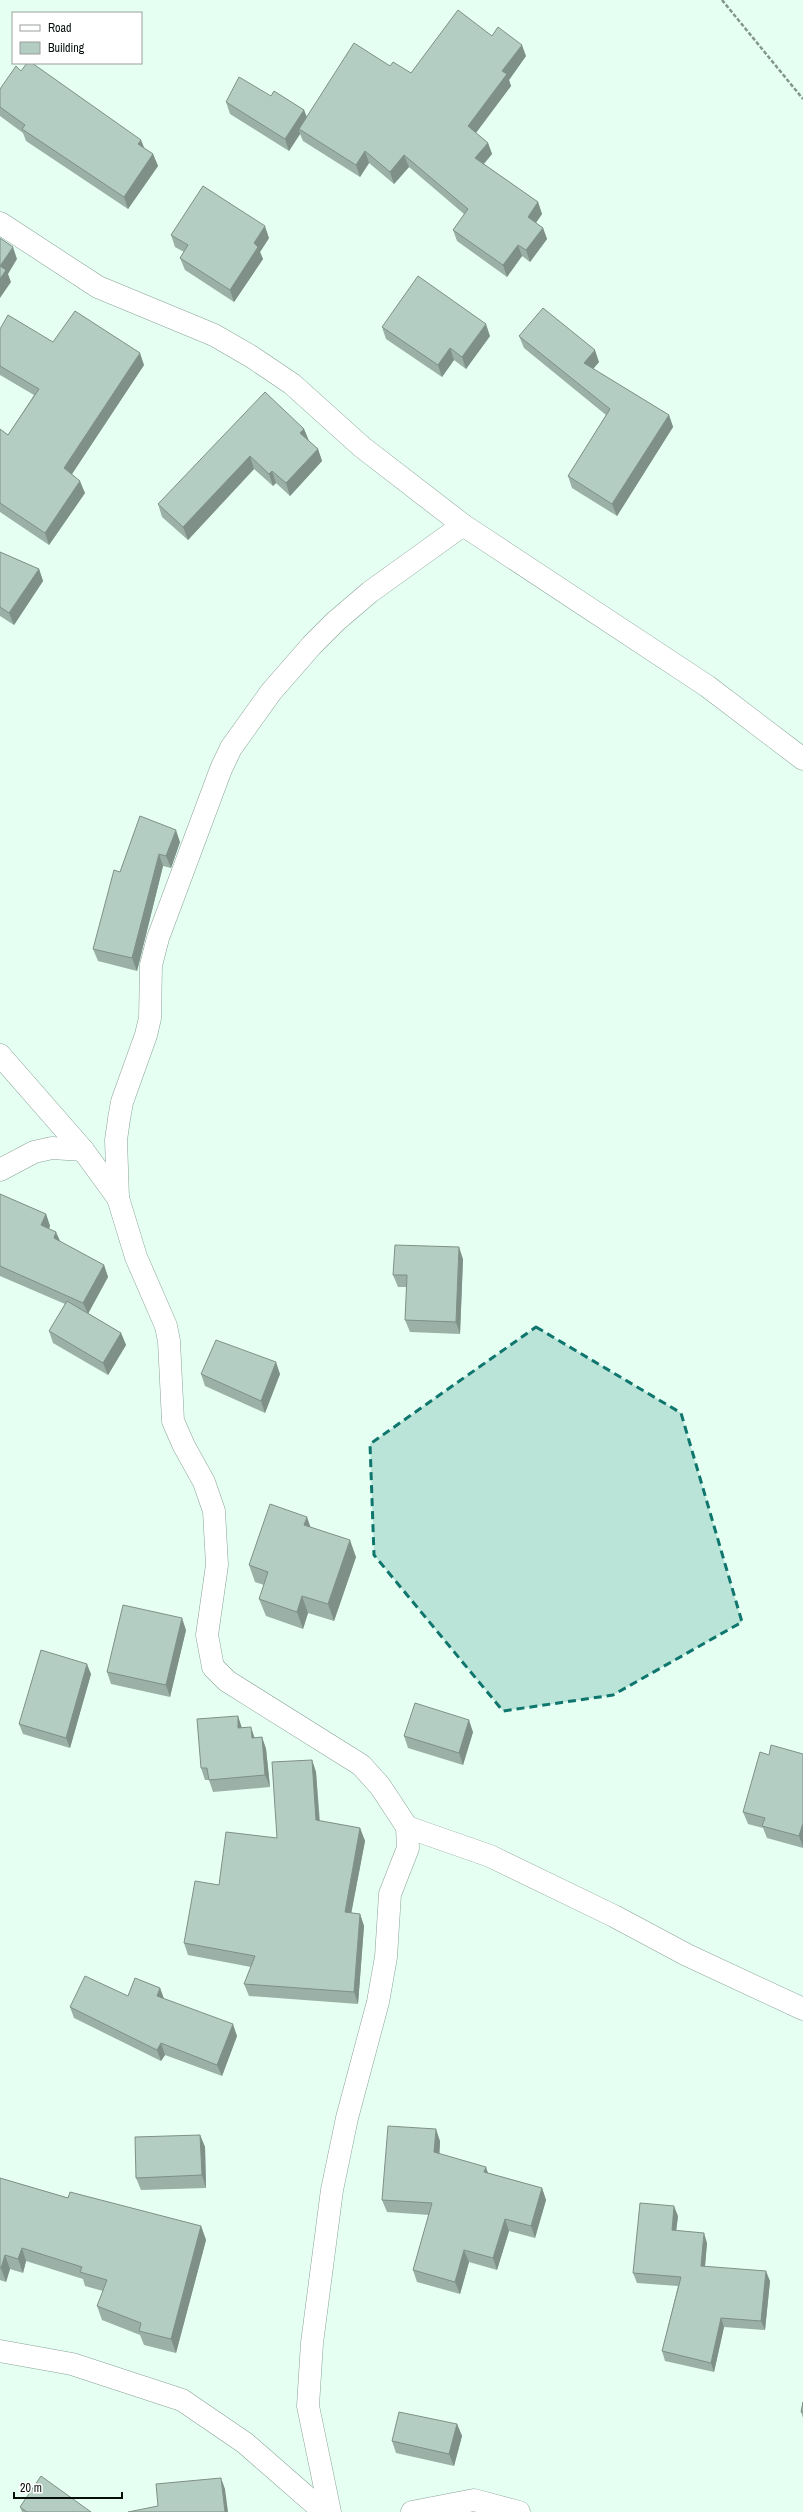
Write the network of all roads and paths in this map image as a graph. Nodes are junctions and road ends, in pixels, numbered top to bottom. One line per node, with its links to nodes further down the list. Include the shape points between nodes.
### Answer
1 (722, 0): 2 (path)
2 (803, 99)
3 (0, 223): 4 (street, via 98,287 214,335 252,357 292,384 362,447)
4 (463, 525): 5 (street, via 707,686); 9 (street, via 370,592 312,644 271,692 231,748 158,938 151,965 150,1018 118,1119)
5 (803, 759)
6 (0, 1054): 7 (street)
7 (83, 1150): 8 (street, via 52,1148 34,1152); 9 (street)
8 (0, 1170)
9 (118, 1198): 10 (street, via 136,1257 166,1326 174,1425 204,1482 214,1511 217,1565 208,1635 213,1667 227,1681 361,1765 380,1786)
10 (407, 1827): 11 (street, via 490,1856 614,1916 686,1955); 14 (street, via 408,1848 390,1894 386,1957 378,2002 347,2118 332,2190 312,2343 308,2406)
11 (803, 2009)
12 (0, 2351): 13 (street, via 72,2364 182,2400 245,2443)
13 (324, 2512)
14 (330, 2512)
15 (412, 2512): 16 (street, via 474,2500)
16 (519, 2512)

